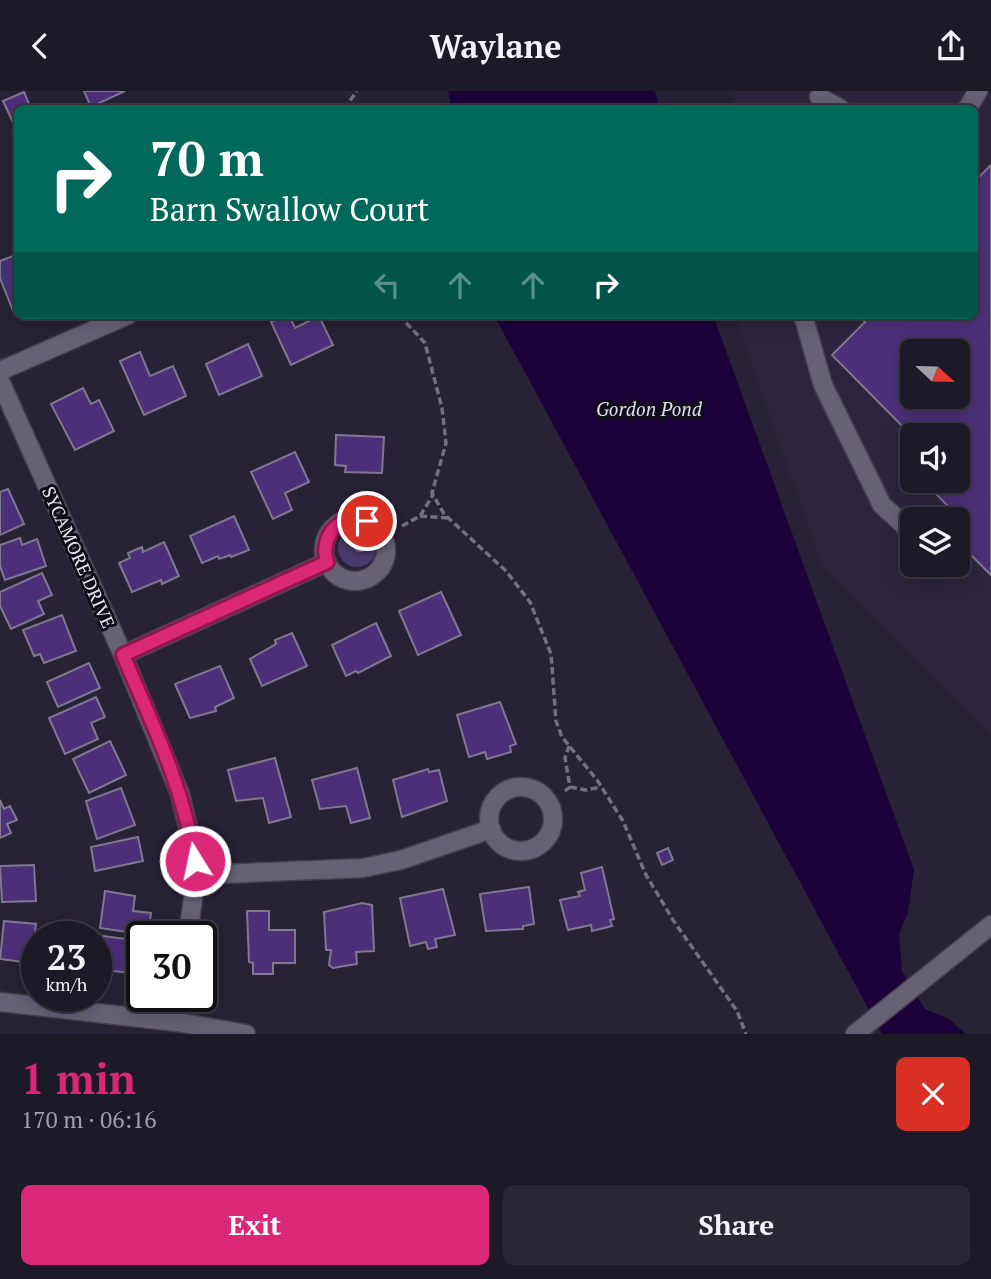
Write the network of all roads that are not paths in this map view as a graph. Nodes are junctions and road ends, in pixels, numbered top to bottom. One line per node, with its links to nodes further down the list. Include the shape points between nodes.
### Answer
1 (119, 319): 3 (street)
2 (804, 319): 5 (street, via 823,385 882,505)
3 (0, 371)
4 (0, 381): 7 (street, SYCAMORE DRIVE)
5 (900, 521)
6 (327, 562): 7 (street)
7 (123, 655): 9 (street, SYCAMORE DRIVE, via 180,794)
8 (491, 829): 9 (street, via 363,868)
9 (196, 875): 10 (street, SYCAMORE DRIVE)
10 (190, 921)
11 (991, 925): 16 (street)
12 (0, 1002): 14 (street)
13 (178, 1012): 14 (street)
14 (177, 1022): 15 (street)
15 (246, 1034)
16 (855, 1034)

